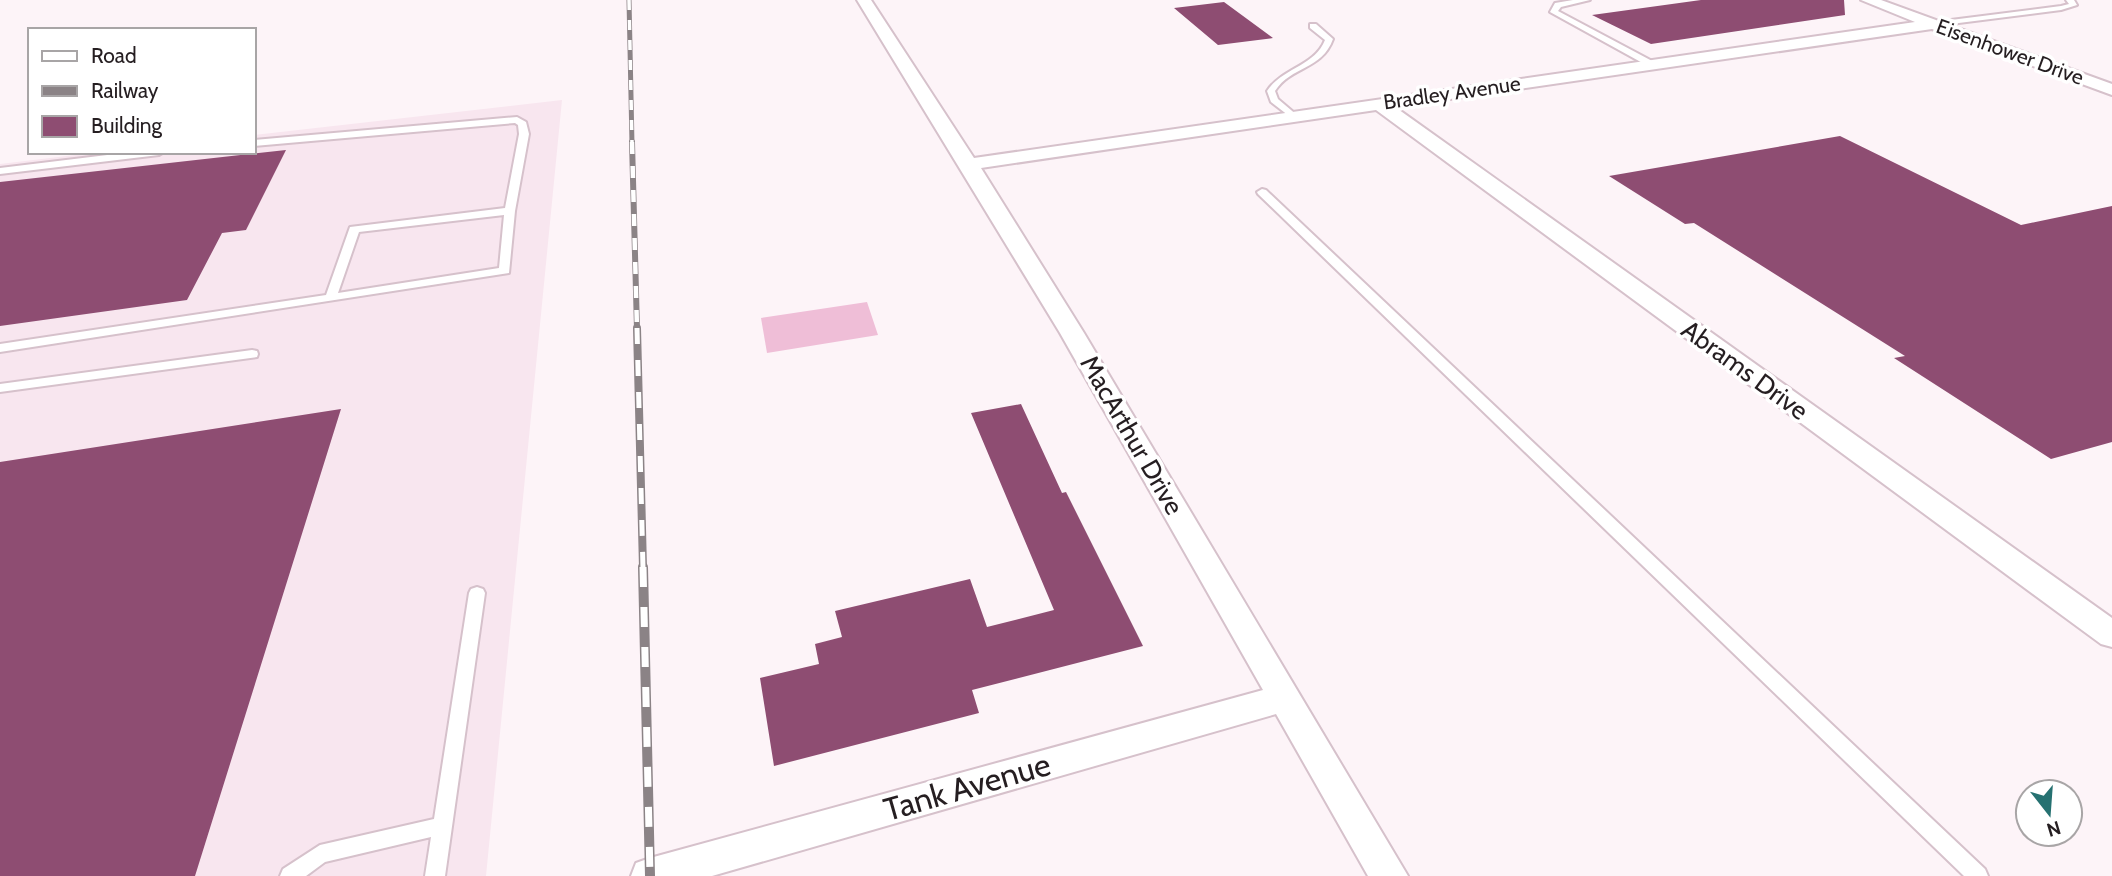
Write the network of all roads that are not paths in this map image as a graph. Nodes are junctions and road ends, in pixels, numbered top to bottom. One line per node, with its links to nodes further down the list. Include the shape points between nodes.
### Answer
1 (864, 0): 15 (street, MacArthur Drive)
2 (1586, 0): 9 (lane, via 1558,5 1554,12)
3 (1868, 0): 7 (street, Eisenhower Drive)
4 (2036, 0): 6 (lane)
5 (2070, 0): 6 (lane, via 2073,5)
6 (2061, 8): 7 (lane)
7 (1935, 24): 9 (street, Bradley Avenue); 10 (street, Eisenhower Drive)
8 (1313, 26): 12 (lane, via 1329,39 1323,53 1271,91 1274,100)
9 (1650, 64): 11 (street, Bradley Avenue)
10 (2112, 90)
11 (1378, 104): 12 (street, Bradley Avenue); 24 (street, Abrams Drive)
12 (1293, 116): 15 (street, Bradley Avenue)
13 (256, 143): 18 (lane, via 517,120 523,124 524,134)
14 (142, 154): 16 (lane)
15 (969, 164): 25 (street, MacArthur Drive)
16 (0, 171)
17 (1262, 192): 31 (lane)
18 (510, 211): 19 (lane, via 354,229); 19 (lane, via 505,271)
19 (330, 299): 20 (lane)
20 (0, 348)
21 (252, 354): 22 (lane)
22 (0, 388)
23 (477, 593): 26 (lane)
24 (2112, 635)
25 (1284, 698): 29 (street, Tank Avenue); 30 (street, MacArthur Drive)
26 (441, 826): 27 (lane, via 320,854); 28 (lane)
27 (290, 876)
28 (435, 876)
29 (650, 876)
30 (1389, 876)
31 (1978, 876)

